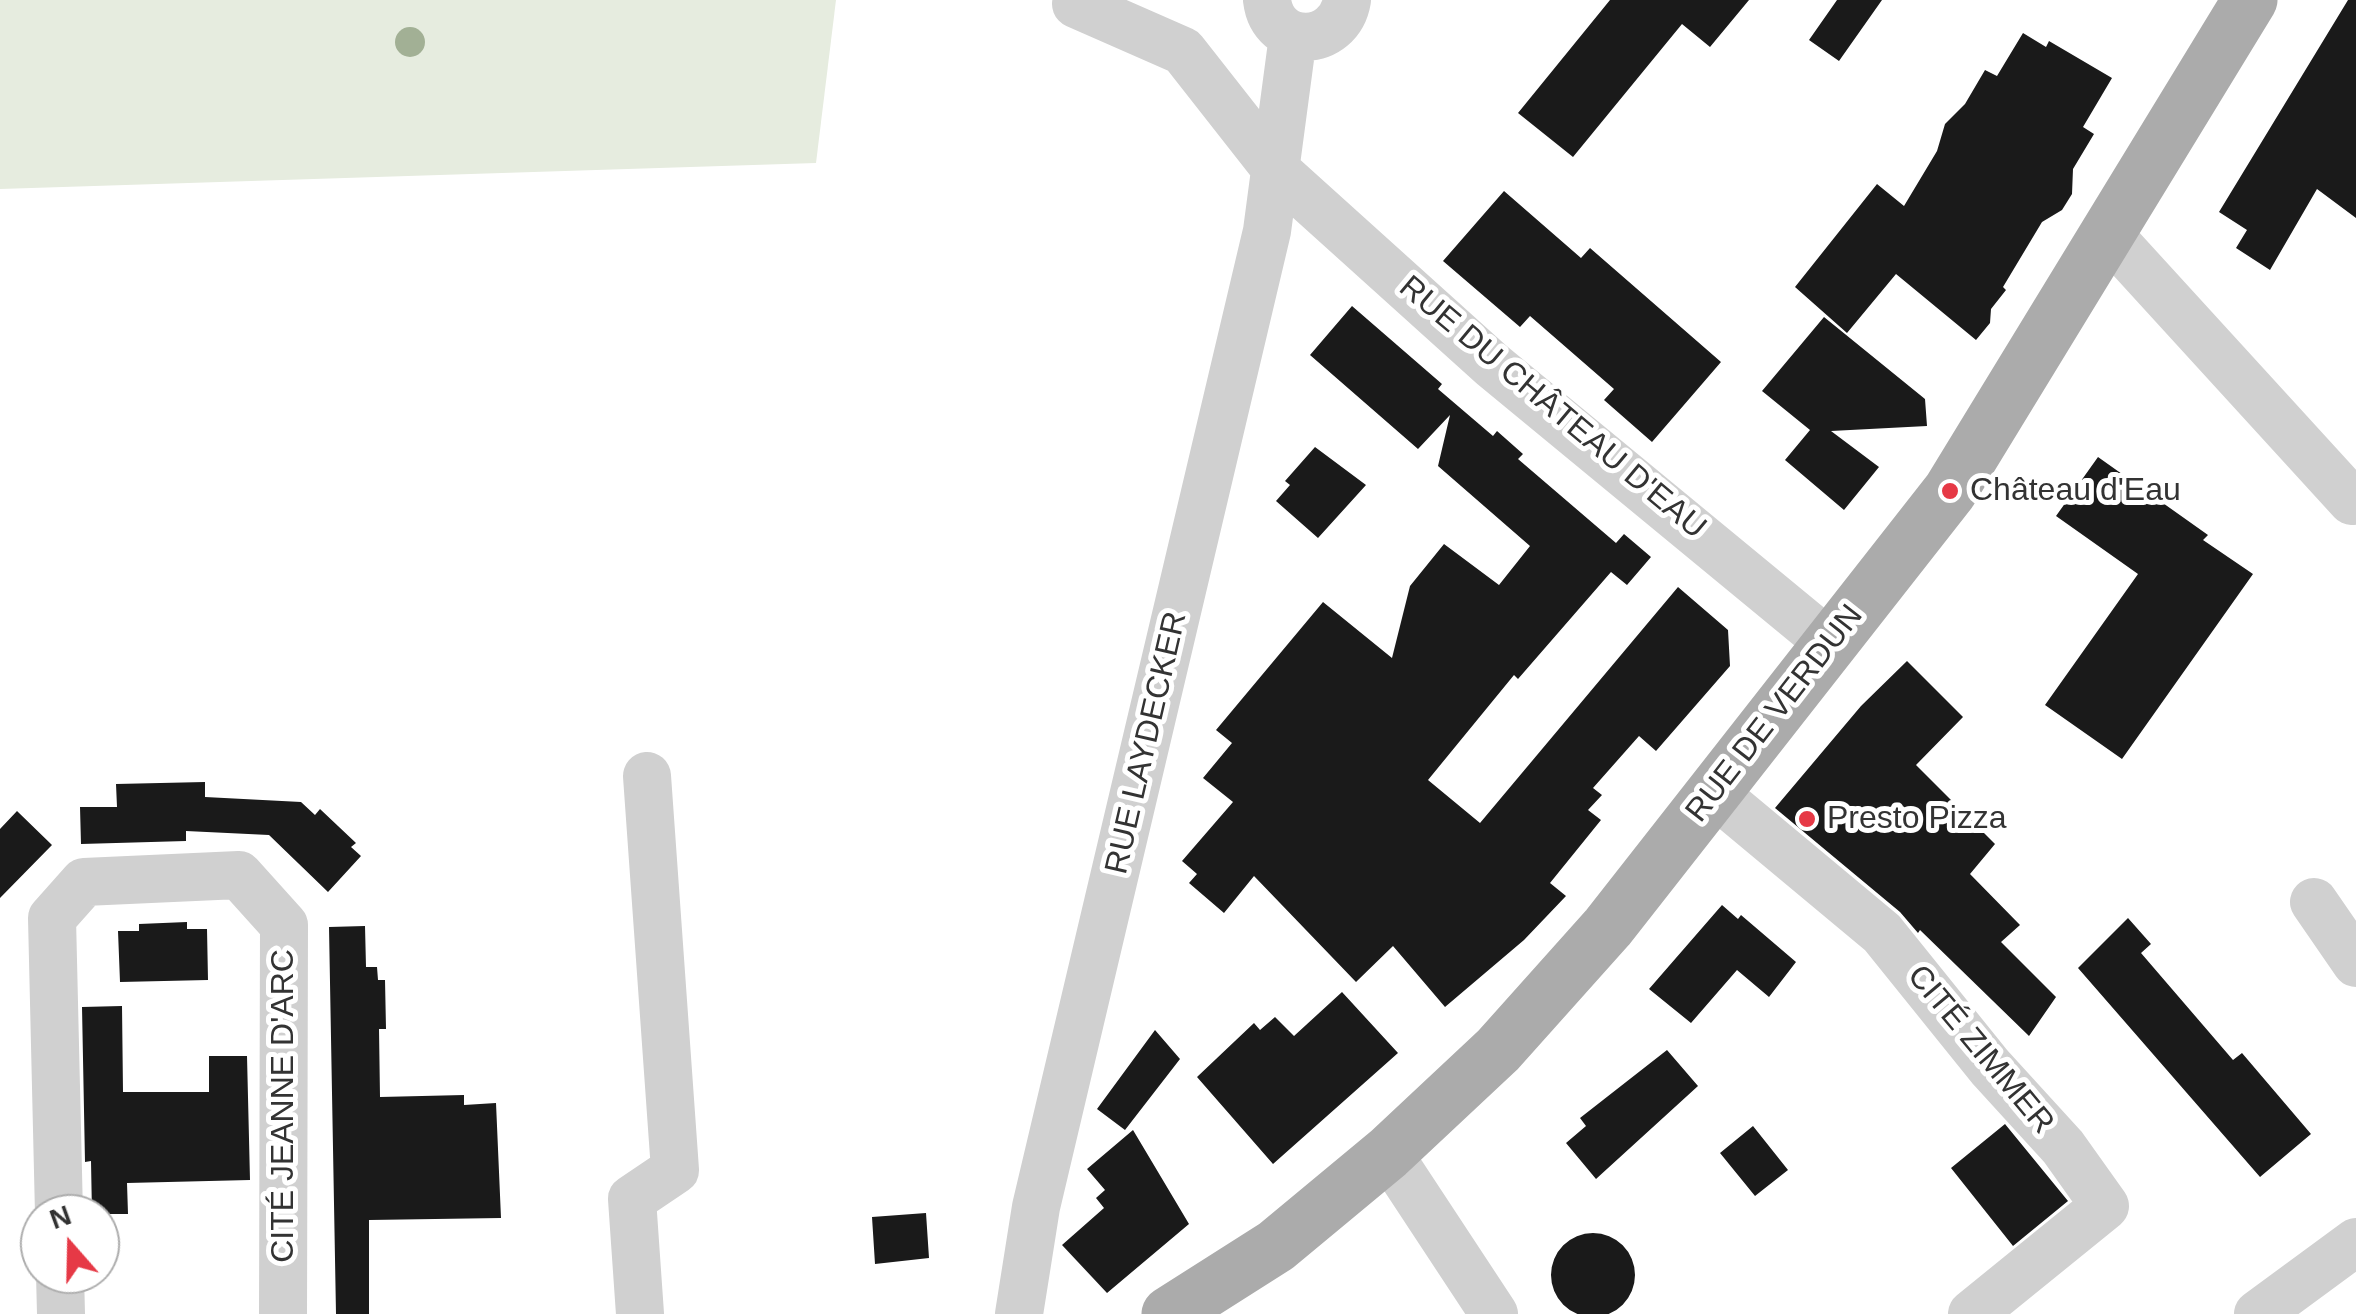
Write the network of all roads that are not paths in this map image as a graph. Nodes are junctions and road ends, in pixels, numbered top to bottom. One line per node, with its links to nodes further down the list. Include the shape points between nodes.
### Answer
1 (1347, 0): 4 (street, via 1339,22 1318,37)
2 (2250, 0): 6 (main road, RUE DE VERDUN)
3 (1076, 1): 5 (street, via 1183,51)
4 (1280, 18): 5 (street, RUE LAYDECKER)
5 (1278, 172): 8 (street, RUE DU CHÂTEAU D'EAU, via 1492,365); 18 (street, RUE LAYDECKER, via 1036,1208)
6 (2109, 235): 7 (street); 8 (main road, RUE DE VERDUN, via 1950,490)
7 (2352, 501)
8 (1828, 642): 10 (main road, RUE DE VERDUN)
9 (647, 776): 17 (street, via 675,1170 632,1199)
10 (1714, 792): 13 (main road, RUE DE VERDUN, via 1608,927 1498,1050); 21 (street, CITÉ ZIMMER, via 1882,933 2106,1206)
11 (2314, 902): 12 (street)
12 (2356, 962)
13 (1388, 1153): 19 (main road, RUE DE VERDUN, via 1276,1246); 20 (street)
14 (58, 1194): 16 (street, CITÉ JEANNE D'ARC, via 52,918 84,882 240,876 284,925)
15 (2356, 1242): 22 (street)
16 (284, 1314)
17 (640, 1314)
18 (1018, 1314)
19 (1168, 1314)
20 (1494, 1314)
21 (1972, 1314)
22 (2258, 1314)

